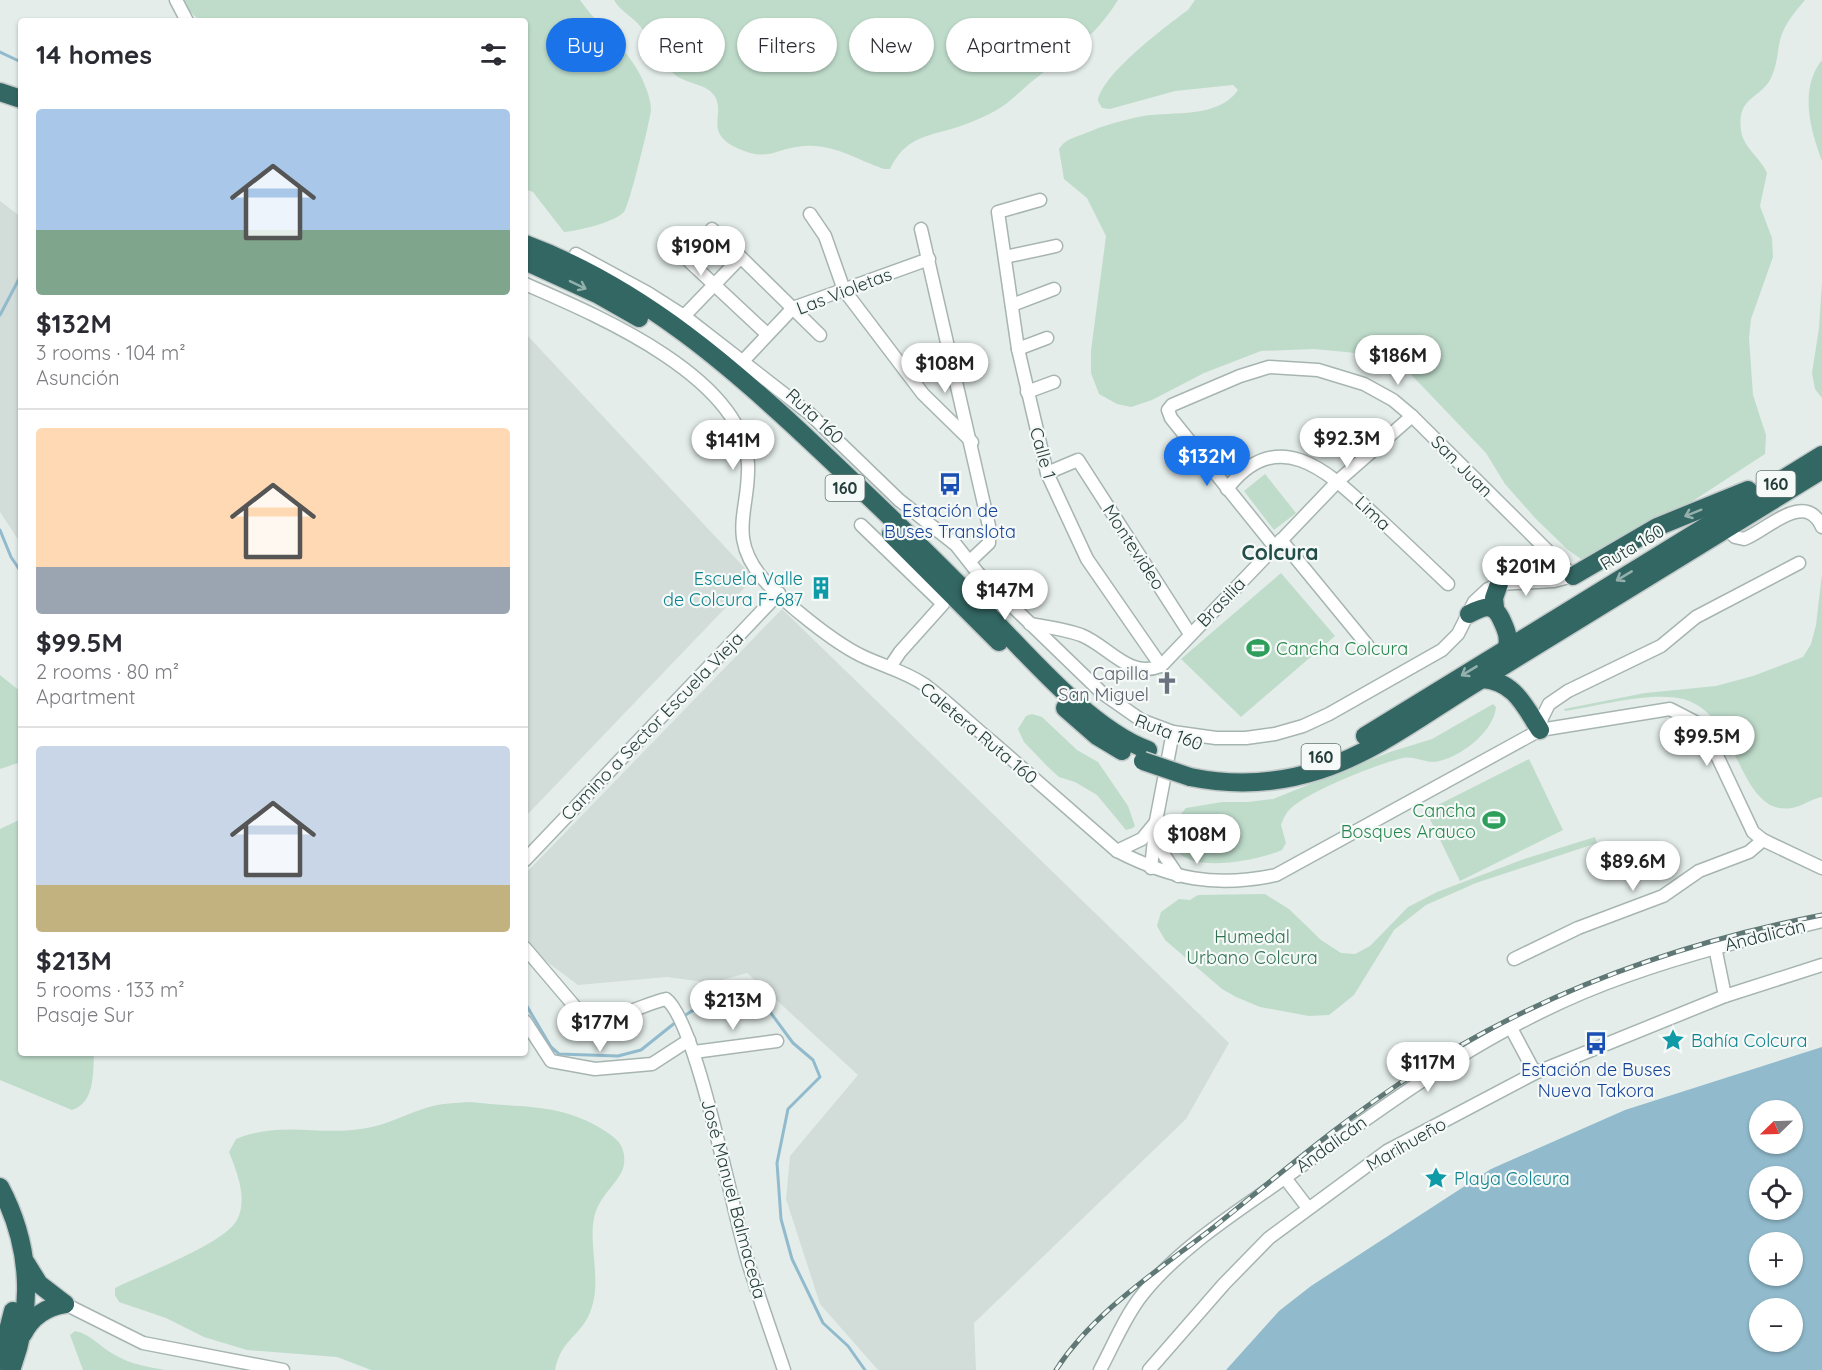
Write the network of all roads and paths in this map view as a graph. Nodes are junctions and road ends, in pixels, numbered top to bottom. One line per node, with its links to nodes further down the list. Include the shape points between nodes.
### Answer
1 (176, 0): 2 (street)
2 (185, 18)
3 (0, 79): 4 (highway)
4 (18, 85)
5 (0, 92): 6 (highway)
6 (18, 98)
7 (1040, 200): 16 (street, Calle 1, via 998,212)
8 (810, 214): 22 (street, via 825,236)
9 (712, 229): 17 (street)
10 (921, 229): 18 (street)
11 (528, 237): 15 (highway)
12 (528, 245): 64 (highway, Ruta 160 / 160, via 643,306 740,375 893,519 1073,699)
13 (1056, 246): 16 (street)
14 (675, 248): 21 (street)
15 (576, 254): 26 (street)
16 (1005, 257): 24 (street, Calle 1)
17 (740, 258): 21 (street); 25 (street)
18 (929, 258): 22 (street, Las Violetas); 35 (street)
19 (528, 262): 64 (highway, Ruta 160 / 160, one-way to 64, via 626,310 735,384 815,458 1084,726 1111,745)
20 (528, 285): 50 (street, Caletera Ruta 160, via 616,326 651,347 699,382 727,410 746,451 747,482 741,512 744,542 757,571)
21 (714, 286): 26 (street); 27 (street)
22 (844, 290): 25 (street, Las Violetas); 35 (street, via 923,394)
23 (1054, 290): 24 (street)
24 (1012, 304): 30 (street, Calle 1)
25 (793, 308): 27 (street, Las Violetas); 28 (street)
26 (684, 316): 31 (street)
27 (767, 334): 31 (street, Las Violetas)
28 (820, 335)
29 (1047, 338): 30 (street)
30 (1018, 349): 33 (street, Calle 1)
31 (743, 361): 45 (street, via 810,414 899,500 939,530)
32 (1054, 382): 33 (street)
33 (1027, 392): 38 (street, Calle 1)
34 (1412, 416): 39 (street, Brasilia); 40 (street, San Juan, via 1393,400 1357,381 1285,366 1240,376 1172,405 1168,410 1172,418); 47 (street, San Juan)
35 (972, 443): 45 (street, via 990,532 989,543)
36 (1822, 454): 47 (highway, one-way to 47, via 1744,492 1657,527); 56 (highway, Ruta 160 / 160, one-way to 56)
37 (1822, 470): 43 (highway, Ruta 160 / 160)
38 (1047, 473): 54 (street, Montevideo, via 1078,460); 58 (street, Calle 1, via 1087,559)
39 (1338, 481): 40 (street, Lima, via 1305,461 1276,458 1248,468); 44 (street, Brasilia); 48 (street, Lima)
40 (1227, 489): 44 (street)
41 (861, 525): 59 (street, via 943,604)
42 (1822, 527): 43 (street, via 1815,516 1799,511 1747,538 1735,537)
43 (1727, 529): 57 (highway, Ruta 160 / 160)
44 (1278, 543): 54 (street, Brasilia); 55 (street)
45 (970, 561): 53 (street)
46 (1799, 563): 62 (street, via 1696,617 1661,646 1568,691 1549,704)
47 (1573, 576): 49 (street)
48 (1448, 584)
49 (1499, 584): 51 (highway); 52 (street, via 1478,597)
50 (779, 593): 59 (street, Caletera Ruta 160, via 847,648); 69 (street, Camino a Sector Escuela Vieja)
51 (1495, 608): 52 (highway); 56 (highway, via 1508,633)
52 (1469, 614): 63 (street, via 1458,634 1442,650 1303,726 1246,738)
53 (1029, 624): 58 (street, via 1082,636 1133,667); 63 (street, via 1113,702 1141,720)
54 (1190, 634): 58 (street, Brasilia)
55 (1368, 646)
56 (1507, 647): 65 (highway, Ruta 160 / 160, one-way to 65, via 1366,735 1325,756 1262,770)
57 (1527, 652): 60 (highway, Ruta 160 / 160); 61 (highway, via 1520,668)
58 (1161, 666)
59 (890, 667): 68 (street, Caletera Ruta 160, via 930,689)
60 (1482, 679): 61 (highway, via 1503,683); 65 (highway, Ruta 160 / 160, via 1394,733 1322,769 1257,783 1224,782)
61 (1517, 693): 62 (highway)
62 (1540, 730): 67 (street, Caletera Ruta 160, via 1670,709 1681,712 1703,726 1748,823); 72 (street, Caletera Ruta 160, via 1276,875 1227,881)
63 (1173, 732): 66 (street)
64 (1142, 752): 65 (highway, Ruta 160 / 160)
65 (1193, 771)
66 (1156, 821): 68 (street, via 1142,839); 70 (street); 72 (street, via 1164,855)
67 (1763, 840): 71 (street); 76 (street, via 1749,852 1699,871 1663,896 1568,932)
68 (1117, 851): 70 (street, Caletera Ruta 160)
69 (528, 857)
70 (1151, 868): 72 (street, Caletera Ruta 160)
71 (1822, 868)
72 (1178, 876)
73 (1822, 921): 74 (street, Andalicán)
74 (1715, 947): 78 (street); 80 (street, Andalicán, via 1626,976)
75 (528, 952): 81 (street, José Manuel Balmaceda, via 576,1008 586,1014 612,1018 666,999 674,1005)
76 (1514, 959)
77 (1822, 965): 78 (street, Marihueño)
78 (1725, 996): 83 (street, Marihueño)
79 (528, 1026): 81 (street, via 550,1061 595,1069 652,1064)
80 (1511, 1028): 83 (street); 84 (street, Andalicán, via 1400,1093)
81 (689, 1040): 82 (street); 94 (street, José Manuel Balmaceda, via 748,1261)
82 (777, 1041)
83 (1535, 1073): 86 (street, Marihueño, via 1387,1151)
84 (1285, 1178): 86 (street); 95 (street, Andalicán, via 1200,1241 1152,1284 1140,1297)
85 (0, 1187): 88 (highway, via 13,1213)
86 (1308, 1208): 96 (street, Marihueño, via 1269,1238)
87 (0, 1210): 91 (highway, via 12,1249 15,1282 13,1315)
88 (24, 1259): 89 (highway, via 39,1284); 90 (highway, via 26,1307)
89 (65, 1304): 90 (highway, via 38,1315); 93 (street, via 143,1343)
90 (21, 1338): 92 (highway)
91 (0, 1361)
92 (11, 1370)
93 (284, 1370)
94 (784, 1370)
95 (1100, 1370)
96 (1149, 1370)

